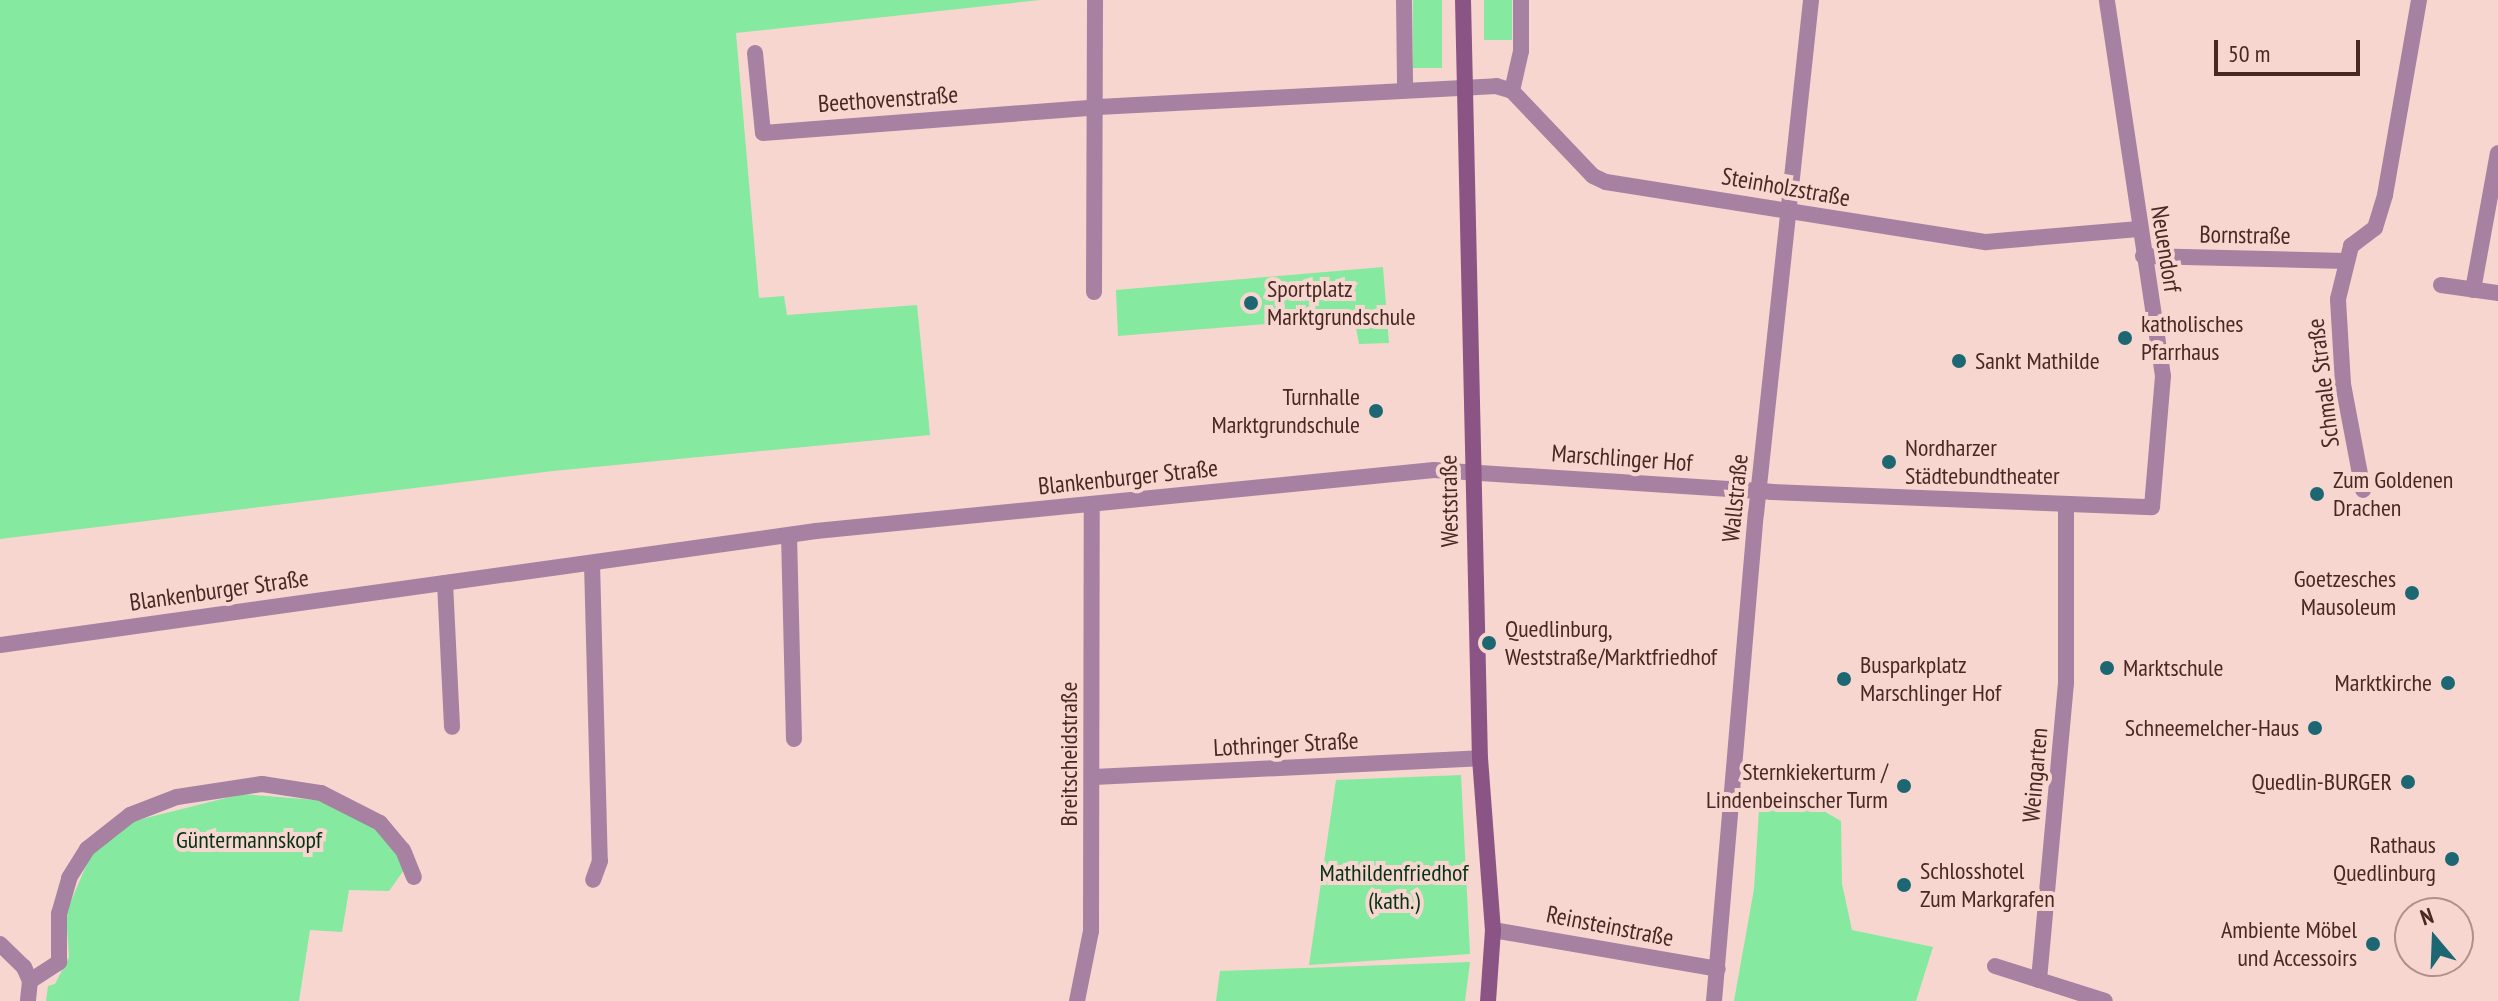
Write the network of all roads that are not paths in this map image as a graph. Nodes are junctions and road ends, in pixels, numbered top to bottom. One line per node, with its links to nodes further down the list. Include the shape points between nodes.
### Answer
1 (1095, 0): 12 (street)
2 (1404, 0): 10 (street)
3 (1463, 0): 9 (main road, Weststraße)
4 (1521, 0): 11 (street, via 1521,51)
5 (1811, 0): 14 (street, Wallstraße)
6 (2107, 0): 15 (street, Neuendorf)
7 (2419, 0): 17 (street, Schmale Straße, via 2385,195 2375,228 2351,246)
8 (755, 53): 12 (street, Beethovenstraße, via 763,133)
9 (1462, 86): 10 (street, Beethovenstraße); 11 (street); 22 (main road, Weststraße)
10 (1405, 88): 12 (street, Beethovenstraße)
11 (1512, 91): 14 (street, Steinholzstraße, via 1593,176 1606,182)
12 (1098, 107): 20 (street)
13 (2498, 153): 19 (street)
14 (1790, 210): 15 (street, Steinholzstraße, via 1986,242); 24 (street, Wallstraße)
15 (2138, 229): 16 (street, Neuendorf)
16 (2143, 256): 17 (street, Bornstraße); 27 (street, Neuendorf, via 2163,376)
17 (2346, 261): 23 (street, Schmale Straße, via 2338,299 2340,355)
18 (2441, 285): 19 (street)
19 (2473, 290): 21 (street)
20 (1094, 292)
21 (2498, 293)
22 (1472, 470): 24 (street, Marschlinger Hof); 26 (street, Blankenburger Straße, via 1414,471); 34 (main road, Weststraße)
23 (2363, 490)
24 (1759, 492): 25 (street, Marschlinger Hof); 41 (street, Wallstraße)
25 (2066, 504): 27 (street, Marschlinger Hof); 42 (street, Weingarten, via 2066,683)
26 (1092, 506): 28 (street, Blankenburger Straße); 35 (street, Breitscheidstraße)
27 (2152, 507)
28 (789, 535): 29 (street, Blankenburger Straße); 33 (street)
29 (592, 563): 30 (street, Blankenburger Straße); 37 (street, via 600,861)
30 (445, 583): 31 (street, Blankenburger Straße); 32 (street)
31 (0, 645)
32 (452, 727)
33 (794, 739)
34 (1480, 758): 35 (street, Lothringer Straße); 38 (main road, Weststraße)
35 (1094, 777): 45 (street, Breitscheidstraße, via 1091,931)
36 (414, 877): 43 (street, via 403,850 380,823 321,793 262,784 177,797 130,815 87,849 69,878 59,914 59,962)
37 (593, 880)
38 (1493, 930): 41 (street, Reinsteinstraße); 46 (main road, Weststraße)
39 (0, 944): 43 (street, via 14,954)
40 (1995, 966): 42 (street)
41 (1718, 969): 47 (street, Wallstraße)
42 (2039, 980): 48 (street)
43 (30, 981): 44 (street)
44 (28, 1001)
45 (1077, 1001)
46 (1488, 1001)
47 (1714, 1001)
48 (2105, 1001)

